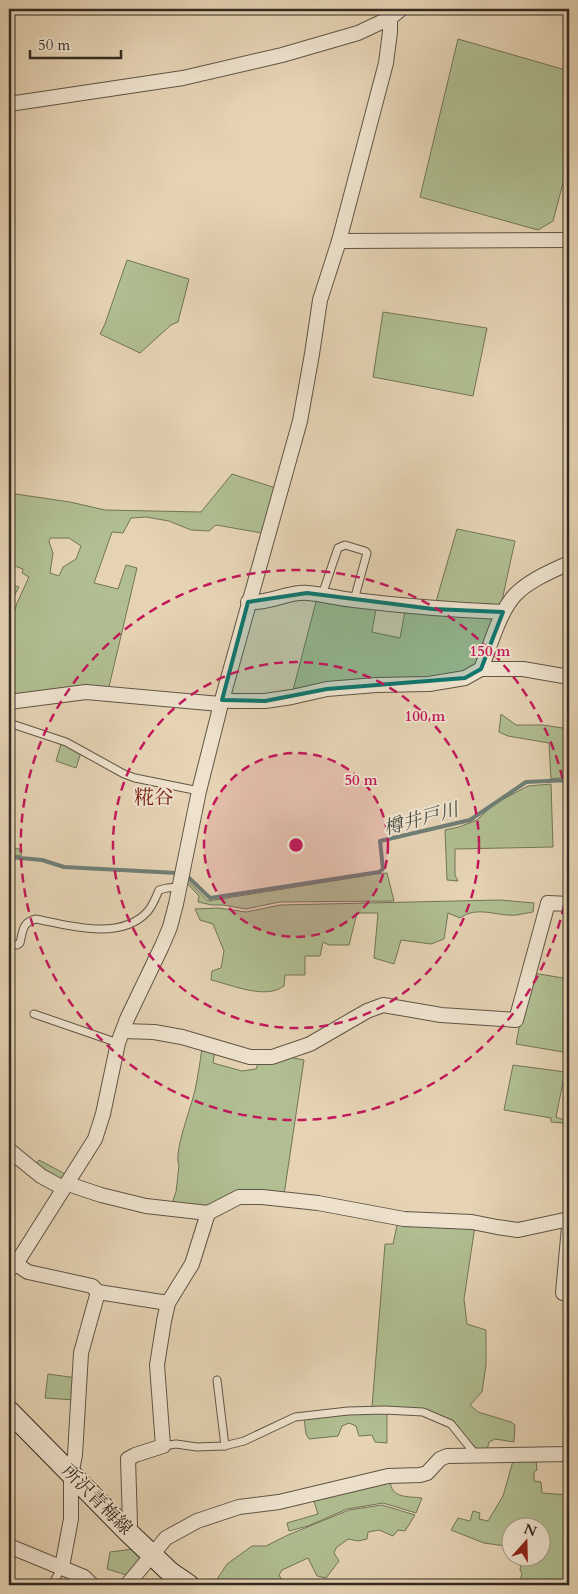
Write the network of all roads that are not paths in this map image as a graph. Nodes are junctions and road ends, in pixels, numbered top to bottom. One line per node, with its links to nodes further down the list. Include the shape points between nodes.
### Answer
1 (395, 13): 2 (street, via 364,30 282,55 183,78); 4 (street, via 386,63)
2 (9, 104)
3 (569, 240): 4 (street)
4 (339, 241): 8 (street, via 320,300 306,393 293,451)
5 (569, 563): 9 (street, via 518,592)
6 (322, 595): 7 (street); 7 (lane, via 338,548 345,545 367,554); 8 (street, via 294,594 257,603)
7 (354, 600): 9 (street, via 434,609)
8 (248, 602): 13 (street)
9 (503, 612): 10 (street)
10 (481, 669): 11 (street, via 523,669); 13 (street, via 465,678 429,684 327,689 265,701)
11 (569, 677)
12 (9, 702): 13 (street, via 86,692)
13 (221, 702): 15 (street)
14 (9, 724): 15 (lane, via 66,742 135,778)
15 (199, 791): 16 (street)
16 (179, 888): 18 (lane, via 159,890 147,912 120,927 101,930 36,919 25,924 20,944); 20 (street, via 170,927)
17 (569, 904): 20 (street, via 548,903 516,1020 441,1015 383,1005 310,1044 261,1058 154,1032)
18 (9, 944)
19 (34, 1014): 20 (lane)
20 (121, 1037): 22 (street, via 99,1127)
21 (9, 1150): 22 (street, via 41,1176)
22 (66, 1186): 23 (street, via 146,1206); 26 (street)
23 (208, 1213): 24 (street, via 239,1197 262,1197 318,1203 404,1219 472,1222 518,1230); 29 (street, via 192,1264)
24 (569, 1219)
25 (569, 1227): 28 (street, via 564,1293)
26 (12, 1267): 27 (street, via 92,1286)
27 (98, 1292): 29 (street); 36 (street, via 81,1352)
28 (569, 1294)
29 (168, 1303): 32 (street, via 157,1365)
30 (217, 1380): 33 (lane)
31 (9, 1411): 36 (main road, 所沢青梅線)
32 (163, 1446): 33 (lane); 37 (street, via 128,1459 130,1524)
33 (225, 1446): 35 (lane, via 244,1441 294,1417 348,1411 423,1412 451,1424)
34 (569, 1454): 35 (street)
35 (476, 1456): 39 (street, via 440,1459 427,1473 420,1475 388,1476 216,1514 166,1538)
36 (71, 1475): 37 (main road, 所沢青梅線); 40 (street, via 71,1518)
37 (127, 1531): 39 (main road, 所沢青梅線)
38 (9, 1546): 40 (street)
39 (152, 1555): 43 (street); 44 (main road, 所沢青梅線)
40 (62, 1568): 41 (lane); 42 (street, via 84,1577)
41 (52, 1585)
42 (92, 1585)
43 (127, 1585)
44 (189, 1585)

